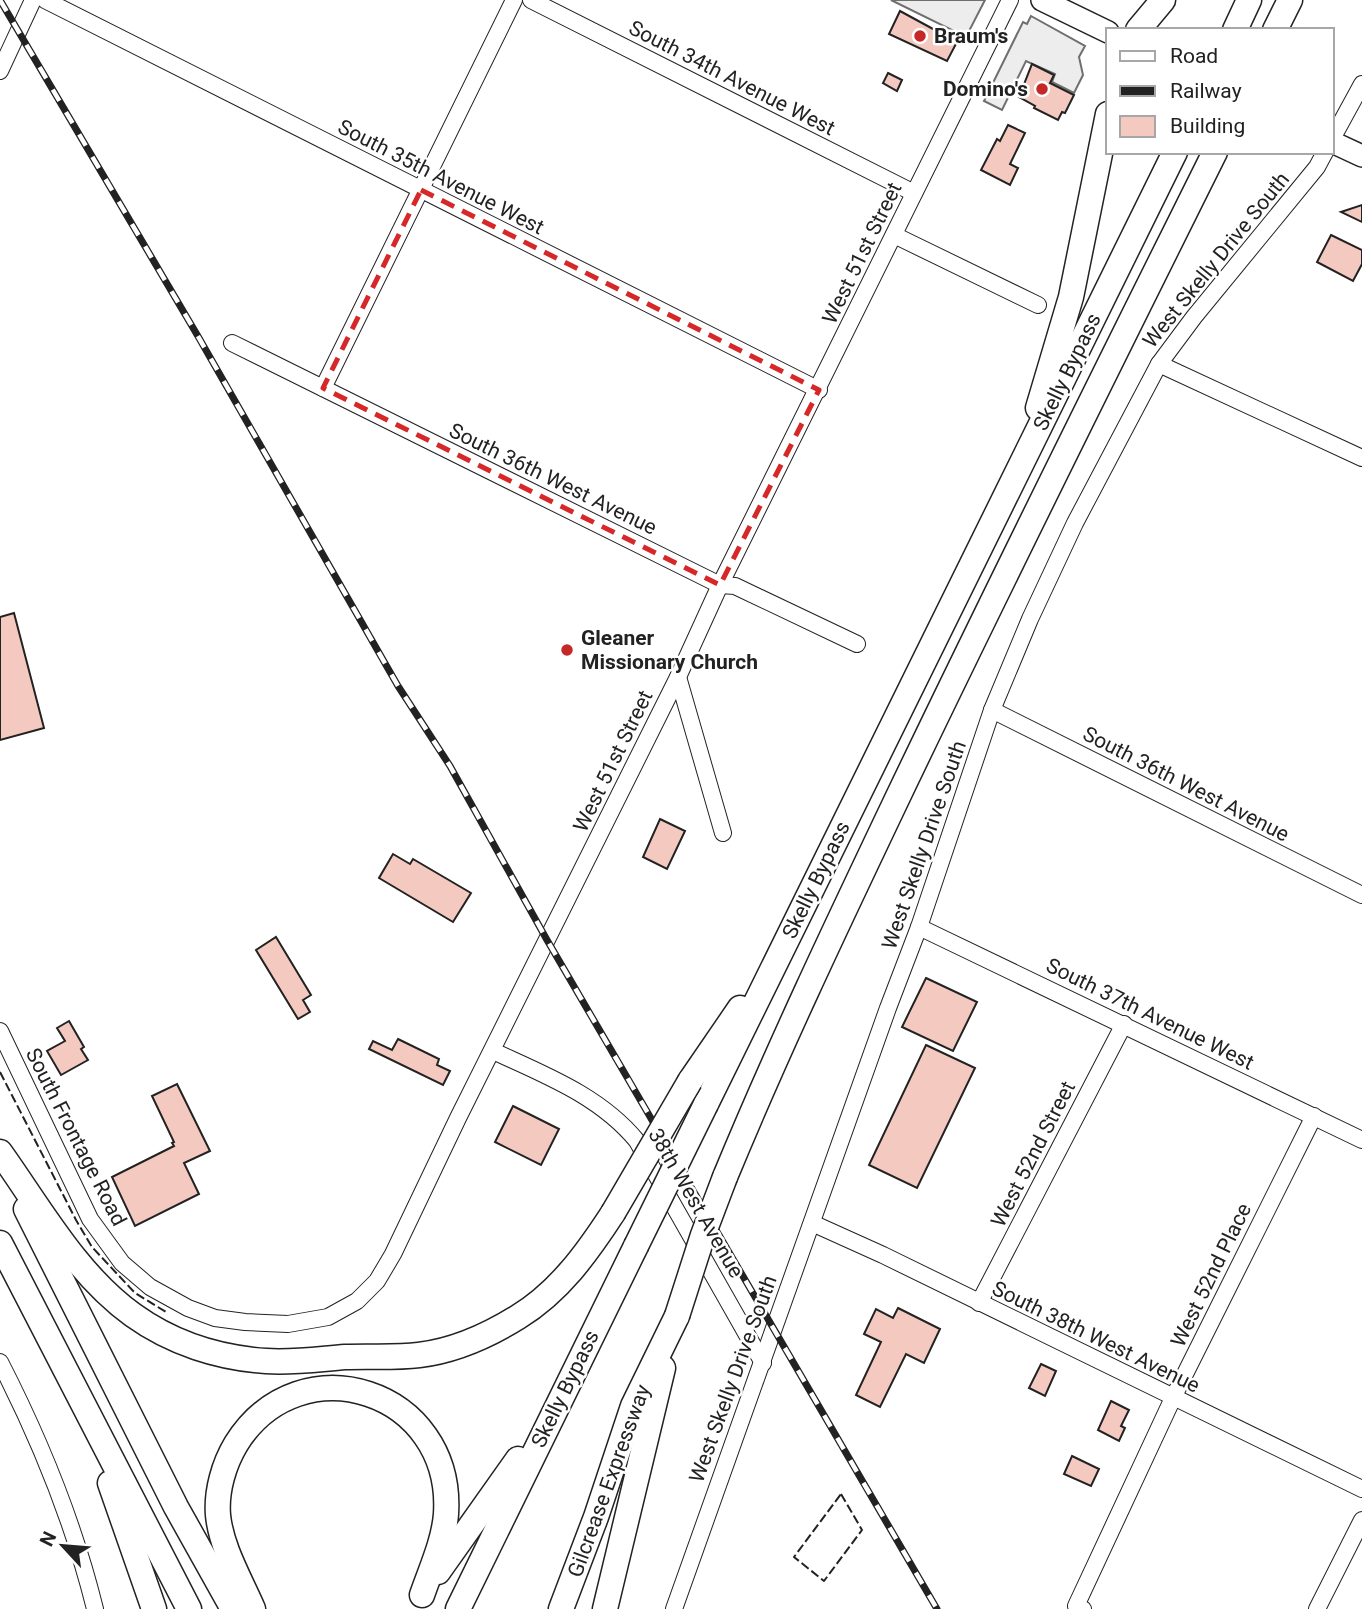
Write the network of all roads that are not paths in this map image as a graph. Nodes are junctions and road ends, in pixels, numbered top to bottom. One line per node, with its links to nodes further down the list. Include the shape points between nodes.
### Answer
1 (33, 0): 12 (street)
2 (45, 0): 21 (street, South 35th Avenue West)
3 (514, 0): 21 (street)
4 (531, 0): 22 (street, South 34th Avenue West)
5 (1010, 0): 22 (street, West 51st Street)
6 (1042, 0): 11 (main road)
7 (1163, 0): 9 (highway)
8 (1249, 1): 10 (highway)
9 (1140, 28)
10 (1236, 28)
11 (1106, 31)
12 (0, 71)
13 (1362, 84): 15 (street)
14 (1106, 124): 30 (highway, via 1071,297)
15 (1334, 136)
16 (1334, 141): 19 (main road)
17 (1214, 154): 49 (highway, Skelly Bypass, bridge, via 958,672 771,1069 699,1245)
18 (1324, 154): 26 (street, West Skelly Drive South)
19 (1362, 156)
20 (1172, 158): 30 (highway, Skelly Bypass)
21 (421, 190): 27 (street); 28 (street, South 35th Avenue West)
22 (914, 193): 23 (street, West 51st Street)
23 (894, 235): 24 (street); 28 (street, West 51st Street)
24 (1038, 305)
25 (232, 343): 27 (street, South 36th West Avenue)
26 (1159, 363): 29 (street); 34 (street, West Skelly Drive South, via 1075,523)
27 (323, 388): 31 (street, South 36th West Avenue)
28 (819, 390): 31 (street, West 51st Street)
29 (1362, 458)
30 (1023, 463): 38 (highway, Skelly Bypass)
31 (720, 585): 32 (street, South 36th West Avenue, via 735,586); 33 (street, West 51st Street)
32 (857, 644)
33 (678, 677): 35 (street); 41 (street, West 51st Street)
34 (992, 710): 36 (street, South 36th West Avenue); 37 (street, West Skelly Drive South)
35 (723, 833)
36 (1362, 895)
37 (919, 927): 39 (street, South 37th Avenue West); 45 (street, West Skelly Drive South)
38 (788, 938): 44 (highway, bridge, via 690,1081 577,1266 519,1317 473,1340 421,1355 268,1361 226,1356 162,1332 126,1310 82,1268); 53 (highway, Skelly Bypass, bridge)
39 (1124, 1024): 42 (street, South 37th Avenue West); 47 (street, West 52nd Street)
40 (0, 1031): 48 (street, South Frontage Road, via 103,1240 122,1264 150,1287)
41 (493, 1051): 48 (street, West 51st Street, via 393,1254 377,1281 357,1301 328,1317 288,1324 215,1318); 51 (street, 38th West Avenue, via 595,1101 621,1121 637,1141)
42 (1314, 1116): 43 (street, South 37th Avenue West); 54 (street, West 52nd Place)
43 (1362, 1140)
44 (0, 1154): 62 (highway, via 170,1495)
45 (812, 1223): 47 (street, South 38th West Avenue); 51 (street, West Skelly Drive South)
46 (0, 1243): 52 (highway)
47 (979, 1303): 54 (street, South 38th West Avenue)
48 (188, 1308)
49 (677, 1316): 65 (highway, Gilcrease Expressway, via 633,1406); 66 (highway, Skelly Bypass)
50 (0, 1362): 59 (street, via 71,1527)
51 (763, 1363): 67 (street, West Skelly Drive South)
52 (78, 1394): 60 (highway); 61 (highway)
53 (560, 1398): 57 (highway); 64 (highway, Skelly Bypass)
54 (1173, 1398): 55 (street, South 38th West Avenue); 58 (street, West 52nd Place)
55 (1362, 1489)
56 (1362, 1520): 68 (street)
57 (418, 1602): 63 (highway, via 446,1516 440,1462 418,1424 399,1408 362,1392 329,1389 307,1391 269,1409 244,1431 229,1455 218,1515 224,1542)
58 (1079, 1607)
59 (95, 1609)
60 (155, 1609)
61 (189, 1609)
62 (233, 1609)
63 (253, 1609)
64 (458, 1609)
65 (561, 1609)
66 (605, 1609)
67 (674, 1609)
68 (1317, 1609)

